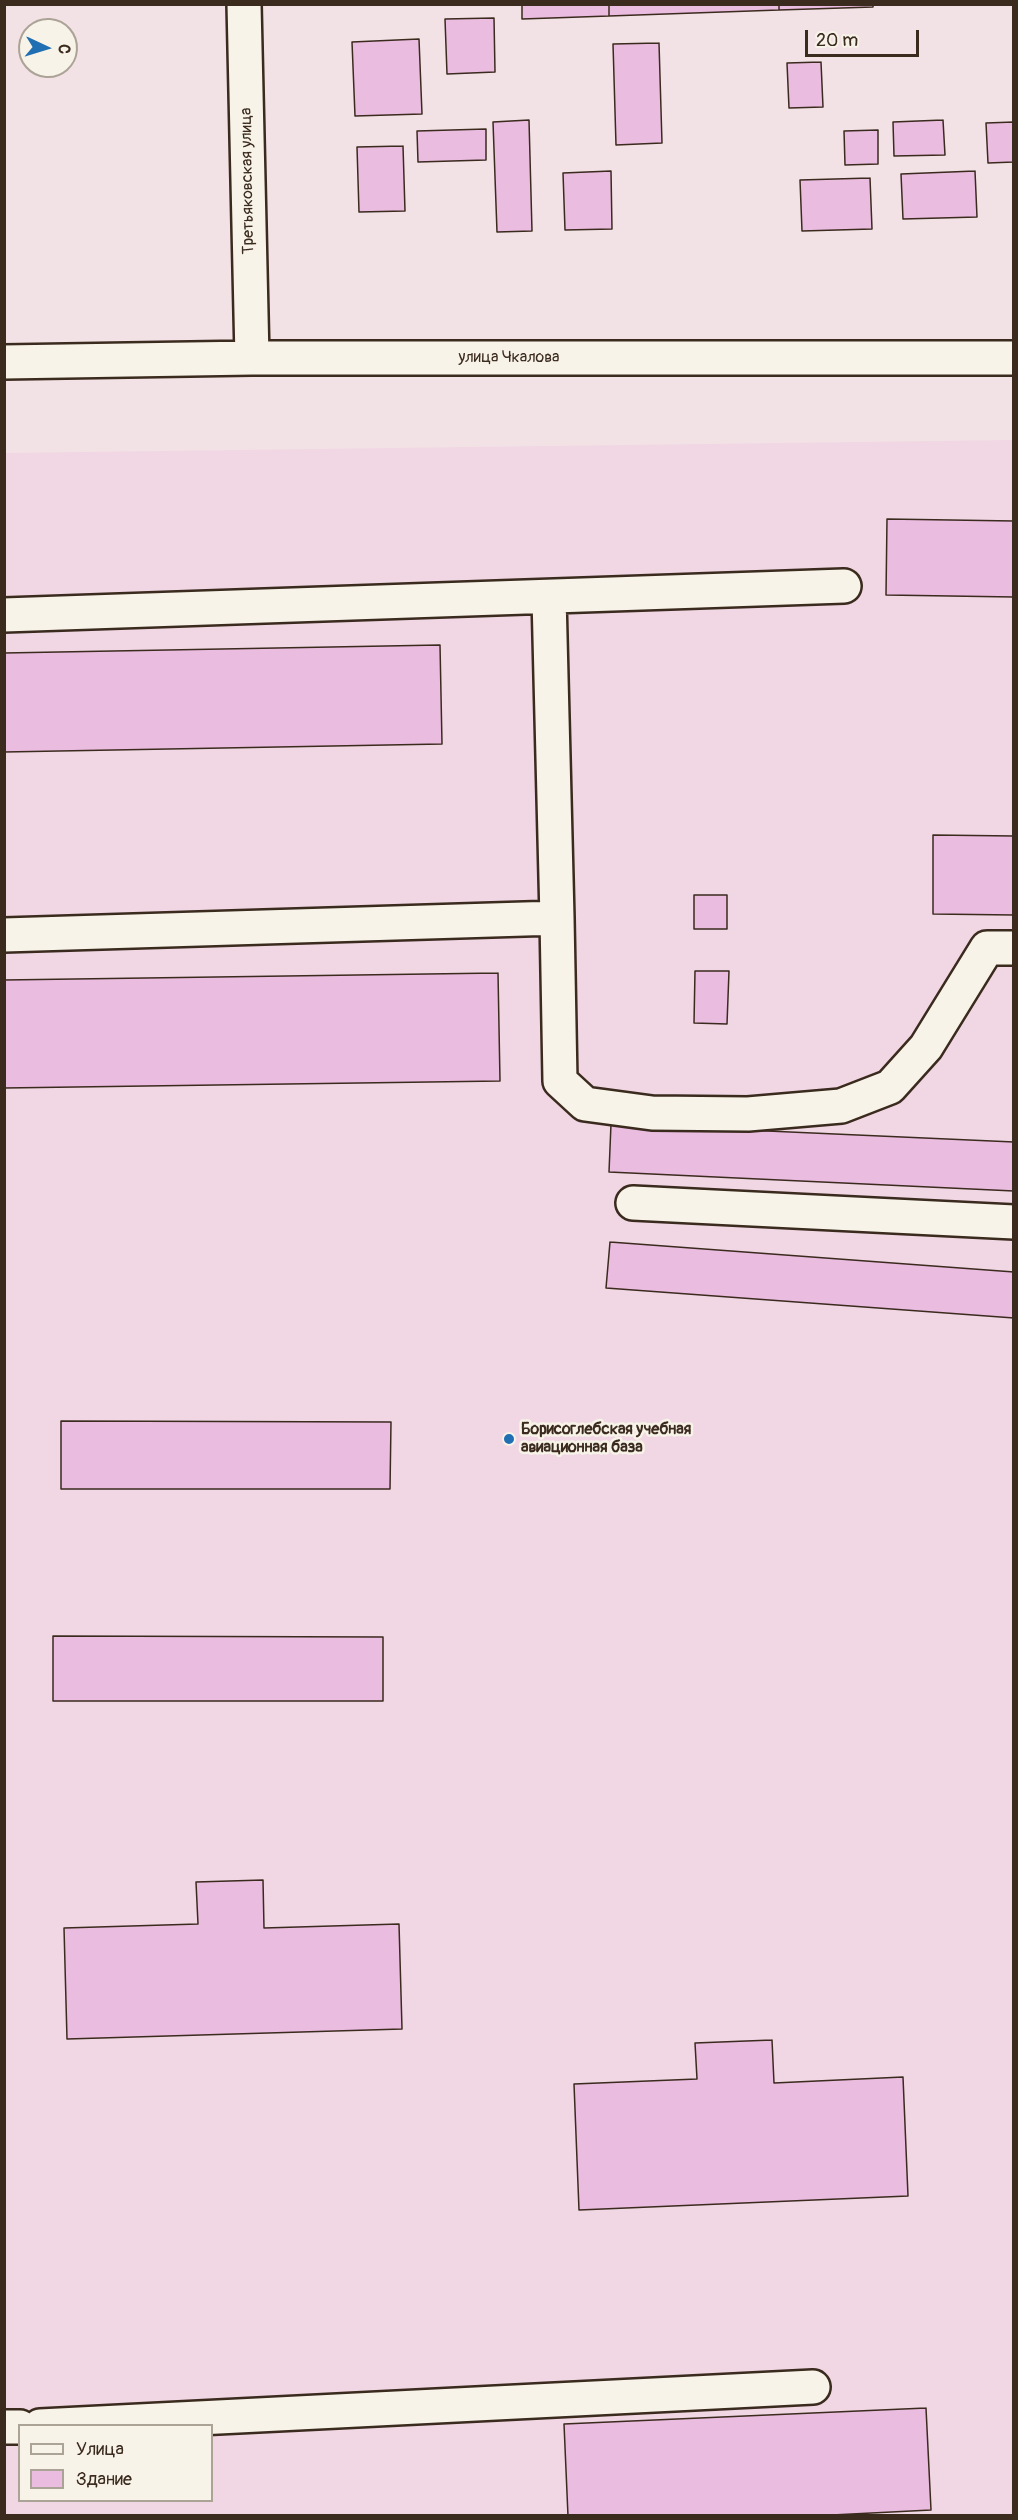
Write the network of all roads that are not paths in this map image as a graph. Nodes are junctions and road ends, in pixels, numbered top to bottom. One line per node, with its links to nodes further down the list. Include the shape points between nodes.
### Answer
1 (244, 4): 2 (street, Третьяковская улица)
2 (252, 358): 3 (street, улица Чкалова); 4 (street, улица Чкалова)
3 (1014, 358)
4 (4, 362)
5 (844, 586): 6 (street)
6 (549, 597): 7 (street); 8 (street)
7 (4, 615)
8 (557, 918): 9 (street); 10 (street, via 560,1081 585,1104 652,1113 748,1114 841,1106 890,1087 926,1047 987,948)
9 (4, 935)
10 (1014, 948)
11 (633, 1203): 12 (street)
12 (1014, 1222)
13 (813, 2387): 14 (street)
14 (80, 2424)

